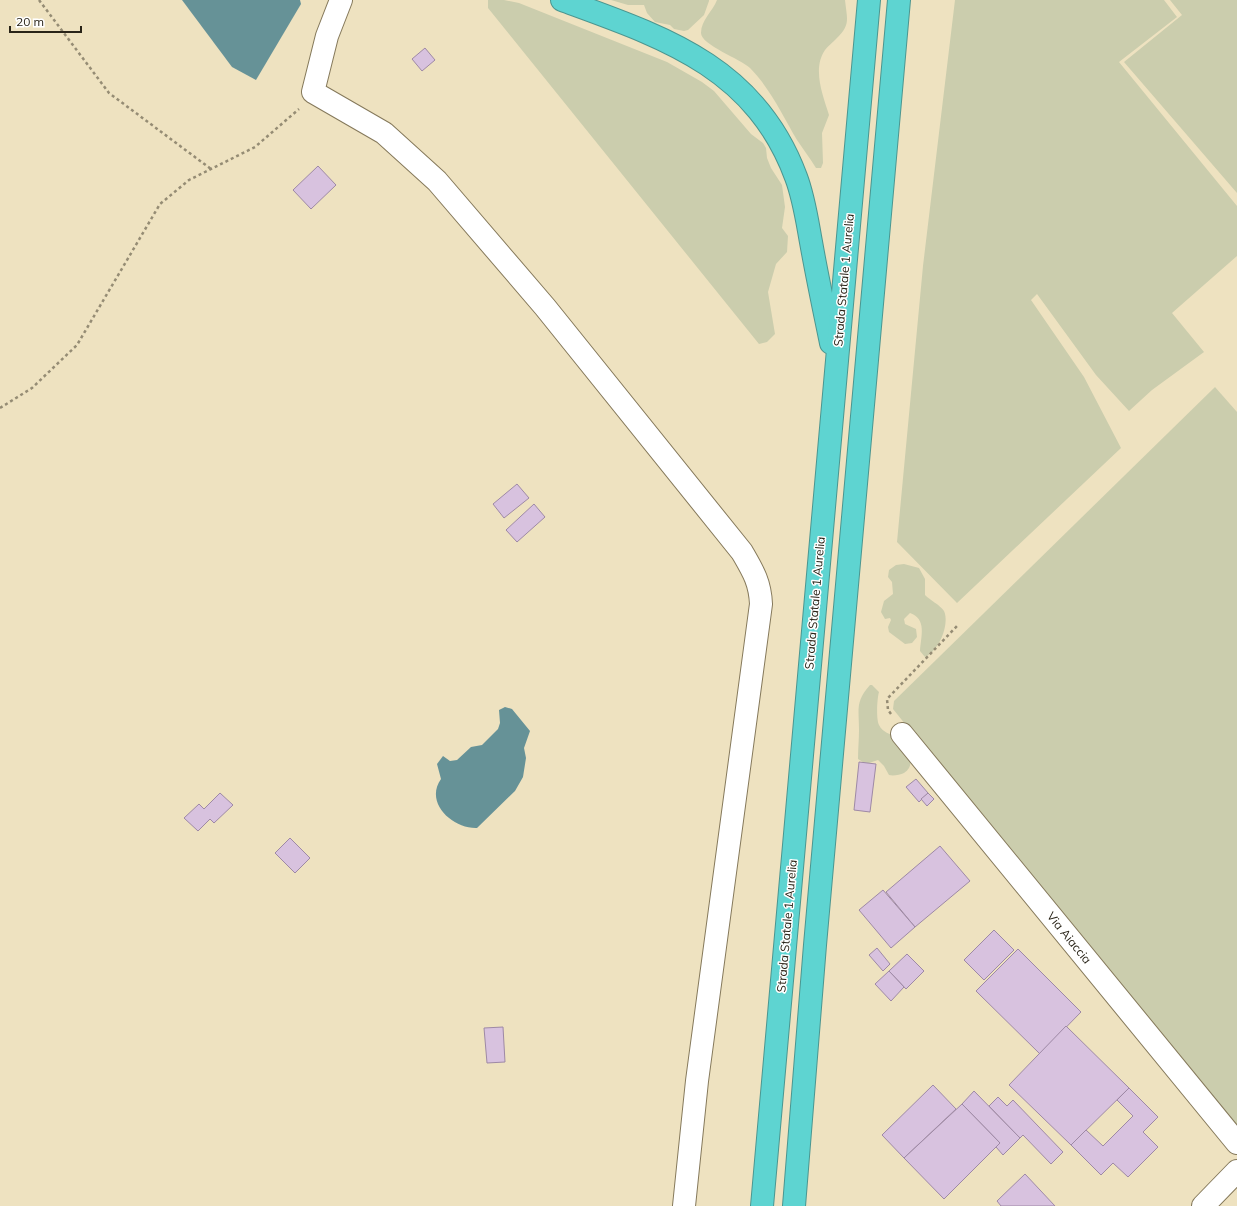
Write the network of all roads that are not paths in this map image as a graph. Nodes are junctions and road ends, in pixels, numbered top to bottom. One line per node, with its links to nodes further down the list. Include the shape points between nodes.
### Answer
1 (341, 0): 10 (street, via 327,36 313,92 384,133 438,180 545,307 733,540 754,572 760,587 761,604)
2 (562, 0): 5 (highway, via 636,27 695,55 718,70 738,88 773,131 788,155 806,211)
3 (869, 0): 5 (highway, Strada Statale 1 Aurelia)
4 (899, 0): 7 (highway)
5 (836, 366): 11 (highway, Strada Statale 1 Aurelia)
6 (902, 734): 8 (street, Via Aiaccia)
7 (800, 1131): 12 (highway); 13 (highway)
8 (1237, 1143)
9 (1237, 1171): 14 (street)
10 (684, 1206)
11 (762, 1206)
12 (794, 1206)
13 (806, 1206)
14 (1203, 1206)

